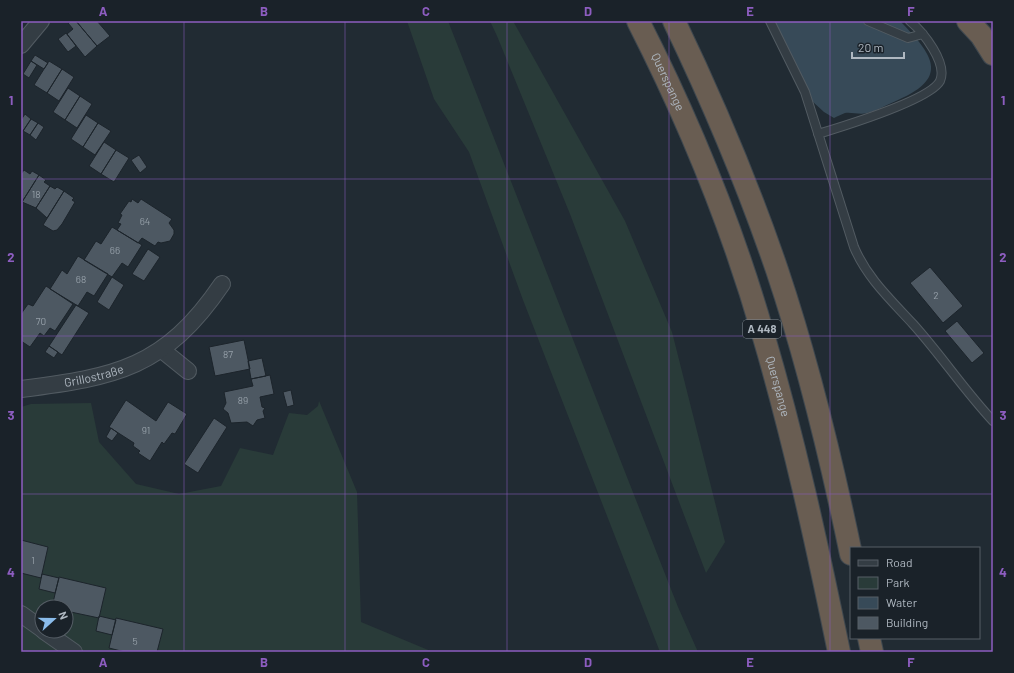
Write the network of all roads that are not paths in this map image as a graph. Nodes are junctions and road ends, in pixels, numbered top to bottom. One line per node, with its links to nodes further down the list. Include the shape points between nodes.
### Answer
1 (41, 21): 9 (street)
2 (638, 21): 23 (highway, Querspange / A 448, via 703,163 749,288 791,437)
3 (674, 21): 17 (highway, A 448, via 730,143 777,270 814,398)
4 (770, 21): 11 (lane, via 804,92)
5 (868, 21): 8 (lane, via 908,38)
6 (910, 21): 8 (lane)
7 (968, 21): 10 (highway)
8 (923, 34): 11 (lane, via 931,44 942,69 939,81 926,93 869,119)
9 (21, 45)
10 (993, 54)
11 (818, 134): 16 (lane, via 860,263 886,296 914,325 968,394)
12 (222, 284): 13 (street, Grillostraße, via 194,320)
13 (162, 350): 14 (street); 15 (street, Grillostraße, via 136,365 118,371 73,382)
14 (188, 371)
15 (21, 389)
16 (993, 420)
17 (850, 550)
18 (21, 614): 19 (street)
19 (34, 623)
20 (56, 639): 22 (street)
21 (869, 639): 24 (highway)
22 (74, 652)
23 (839, 652)
24 (872, 652)

